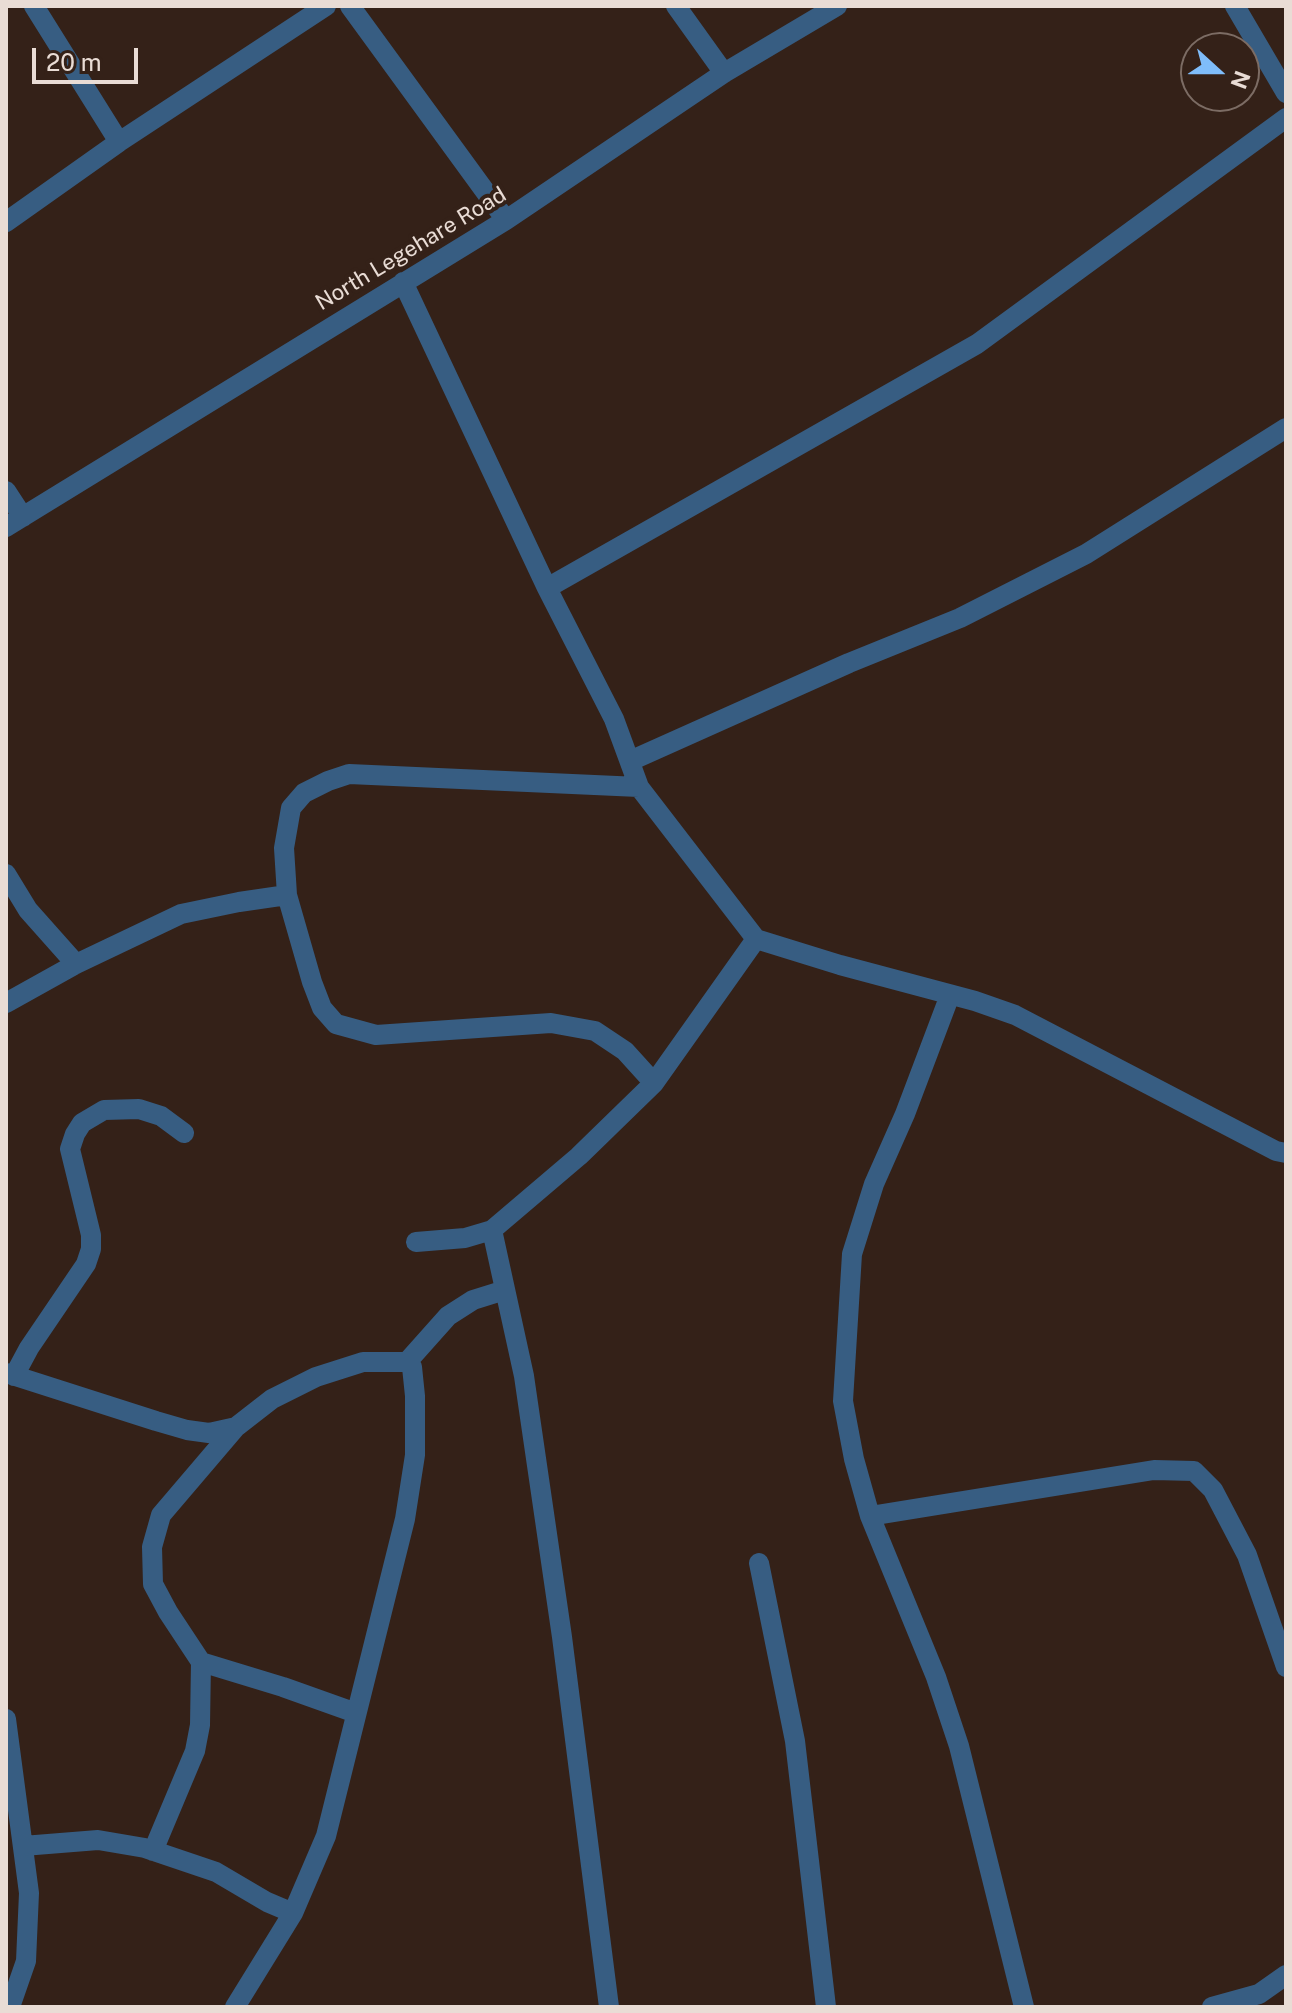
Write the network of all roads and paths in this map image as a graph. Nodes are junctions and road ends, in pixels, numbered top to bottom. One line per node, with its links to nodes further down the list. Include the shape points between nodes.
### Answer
1 (34, 6): 10 (street)
2 (326, 6): 10 (street)
3 (350, 6): 11 (street)
4 (676, 6): 7 (street)
5 (837, 6): 7 (street, North Legehare Road)
6 (1235, 6): 8 (street)
7 (724, 73): 11 (street, North Legehare Road)
8 (1286, 93)
9 (1286, 118): 17 (street, via 977,344)
10 (119, 142): 12 (street)
11 (506, 220): 13 (street, North Legehare Road)
12 (6, 222)
13 (403, 282): 16 (street, North Legehare Road); 17 (street)
14 (1286, 428): 18 (street, via 1086,554 960,618)
15 (6, 491): 16 (street)
16 (14, 522)
17 (547, 588): 18 (street)
18 (630, 761): 19 (street)
19 (639, 787): 21 (street, via 349,774 304,793 291,808 284,848); 22 (street)
20 (6, 874): 23 (street, via 28,910)
21 (287, 895): 23 (street, via 181,914); 26 (street, via 322,1008 336,1024 376,1035 551,1023 595,1031 625,1051)
22 (756, 939): 24 (street); 26 (street)
23 (76, 964): 25 (street)
24 (950, 995): 28 (street, via 1015,1015); 35 (street, via 874,1184 852,1254 843,1401)
25 (6, 1003)
26 (654, 1083): 29 (street)
27 (184, 1133): 33 (street, via 161,1116 139,1109 104,1110 82,1123 70,1149 91,1249)
28 (1286, 1153)
29 (492, 1230): 30 (street); 31 (street)
30 (416, 1242)
31 (505, 1290): 32 (street, via 473,1300 448,1316); 47 (street, via 524,1376)
32 (407, 1362): 34 (street, via 363,1362 316,1377 272,1399); 39 (street, via 414,1382 415,1455 405,1519)
33 (10, 1375): 34 (street, via 187,1430 209,1433)
34 (236, 1427): 37 (street, via 161,1515 152,1547 153,1584)
35 (870, 1516): 38 (street, via 1154,1470 1194,1471 1213,1490 1247,1555); 49 (street, via 959,1746)
36 (759, 1563): 48 (street, via 795,1741)
37 (201, 1662): 39 (street); 42 (street, via 195,1751)
38 (1286, 1667)
39 (356, 1713): 43 (street, via 326,1836)
40 (6, 1719): 41 (street)
41 (23, 1846): 42 (street, via 98,1840); 45 (street, via 29,1940)
42 (153, 1851): 43 (street, via 216,1872)
43 (293, 1913): 46 (street)
44 (1286, 1975): 50 (street, via 1259,1994)
45 (10, 2007)
46 (235, 2007)
47 (609, 2007)
48 (826, 2007)
49 (1024, 2007)
50 (1212, 2007)

